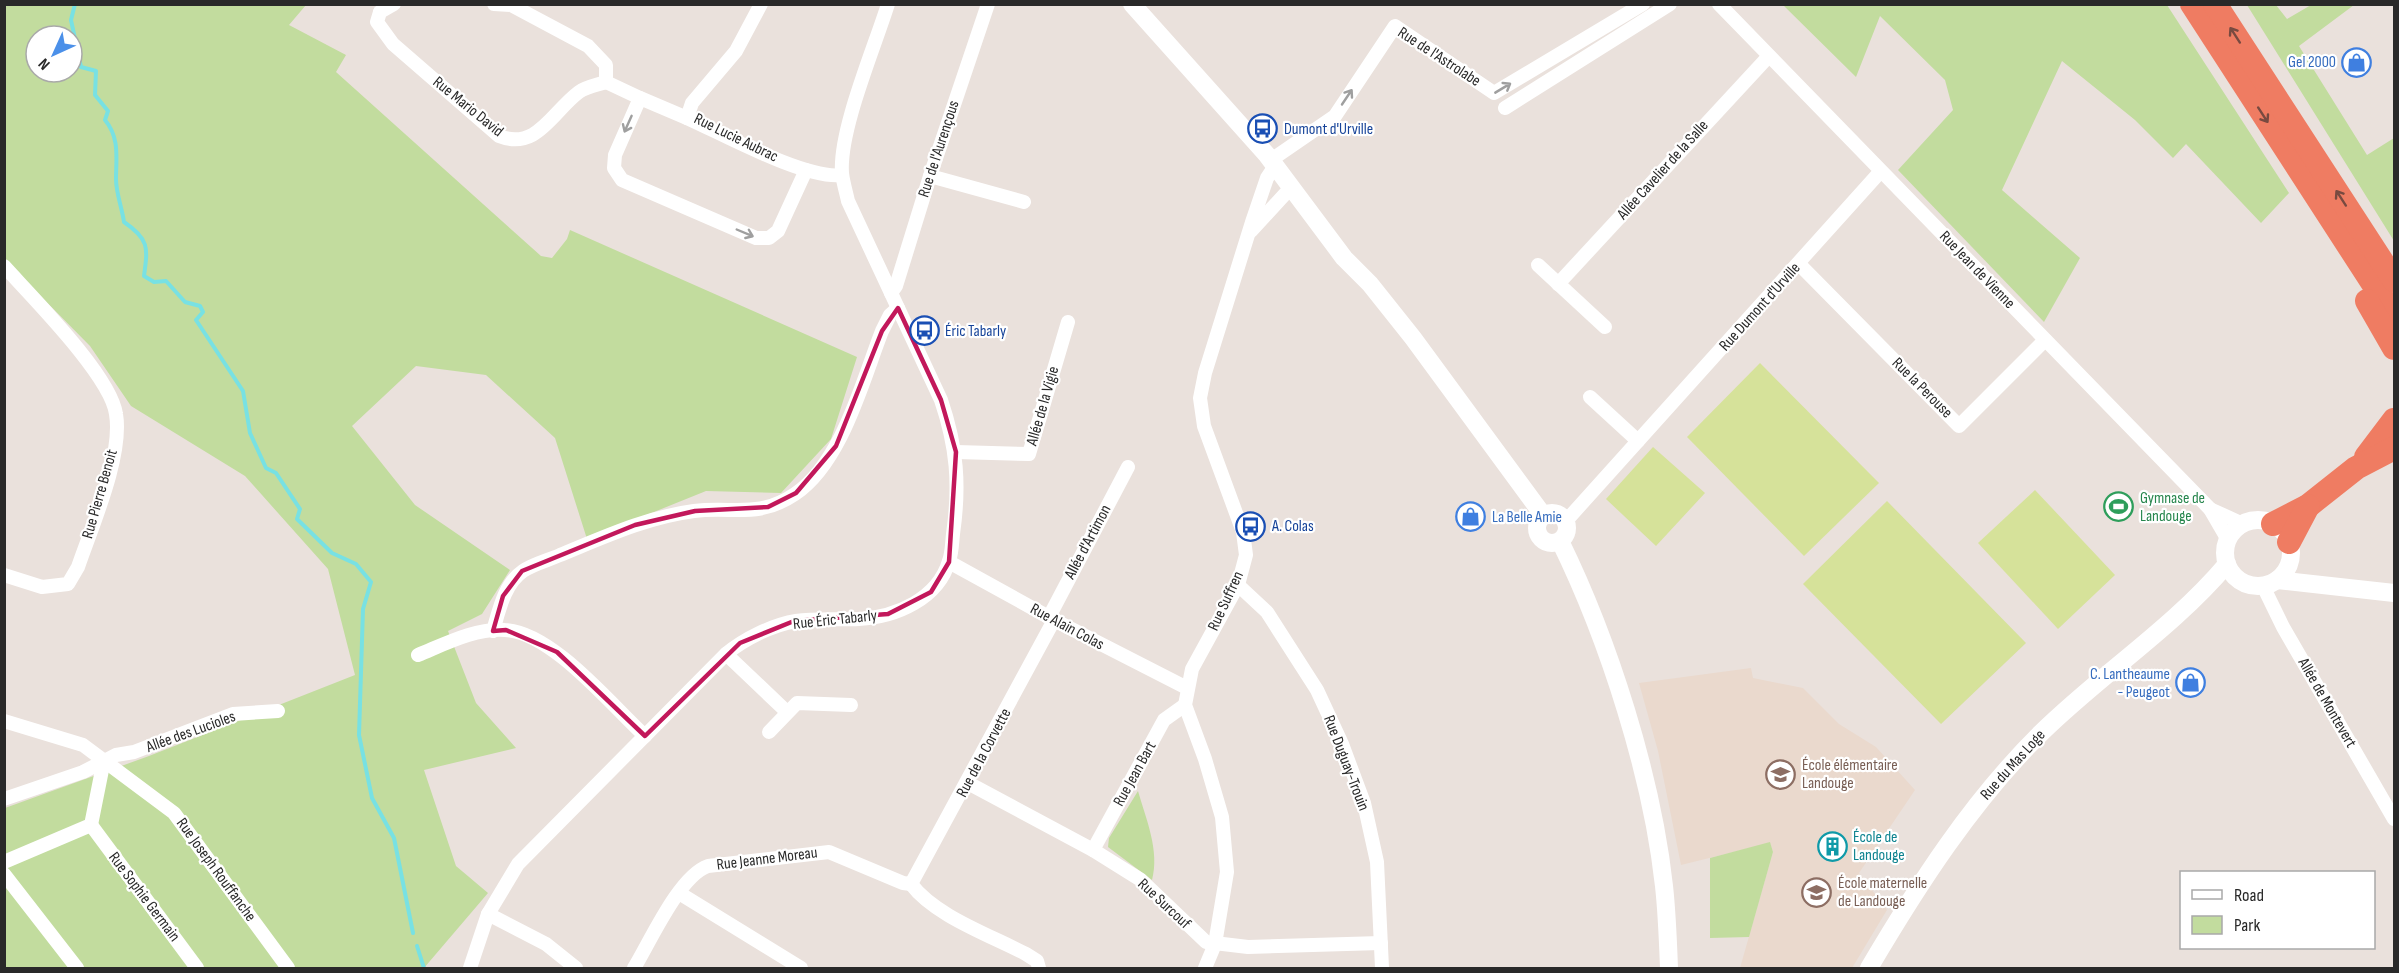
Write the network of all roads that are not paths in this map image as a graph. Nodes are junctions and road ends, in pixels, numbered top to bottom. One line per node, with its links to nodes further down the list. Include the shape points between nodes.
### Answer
1 (368, 4): 13 (street)
2 (394, 4): 13 (street)
3 (494, 4): 15 (street, via 511,5 588,46 606,65)
4 (761, 4): 18 (street, Rue Lucie Aubrac, via 736,51 692,103)
5 (888, 4): 22 (street, Rue Éric Tabarly, via 849,126)
6 (988, 4): 23 (street, Rue de l'Aurençous)
7 (1132, 4): 19 (main road)
8 (1643, 4): 19 (street, Rue de l'Astrolabe, one-way to 8, via 1335,116 1395,26 1494,93)
9 (1670, 4): 17 (street)
10 (1719, 4): 14 (street, Rue Jean de Vienne)
11 (2192, 4): 24 (highway, one-way to 24)
12 (2215, 4): 28 (highway, one-way to 12)
13 (380, 12): 15 (street, Rue Mario David, via 378,22 393,44 499,136 513,141 540,130 581,90)
14 (1768, 57): 21 (street, Rue Jean de Vienne); 34 (street, Allée Cavelier de la Salle)
15 (606, 82): 16 (street)
16 (640, 98): 18 (street); 20 (street, one-way to 20, via 615,155 614,168 622,180 756,238 769,238 778,231)
17 (1505, 108)
18 (687, 118): 20 (street, Rue Lucie Aubrac)
19 (1273, 163): 25 (main road); 27 (street, Rue Suffren)
20 (806, 170): 22 (street, Rue Lucie Aubrac)
21 (1880, 172): 29 (street, Rue Dumont d'Urville); 40 (street, Rue Jean de Vienne)
22 (842, 175): 35 (street, Rue Éric Tabarly, via 848,201)
23 (930, 176): 26 (street); 35 (street, Rue de l'Aurençous)
24 (2308, 184): 37 (highway); 41 (highway, via 2314,212)
25 (1293, 189): 27 (street, Rue Suffren); 51 (main road, via 1344,258 1413,338)
26 (1024, 202)
27 (1248, 234): 64 (street, Rue Suffren, via 1200,398 1204,426 1243,532 1246,555)
28 (2373, 247): 32 (highway); 33 (highway)
29 (1799, 264): 40 (street, Rue la Perouse, via 1959,426); 44 (street, Rue Dumont d'Urville)
30 (1538, 265): 34 (street)
31 (4, 266): 60 (street, Rue Pierre Benoit, via 102,379 116,413 115,455 78,567 68,584 42,586)
32 (2394, 268)
33 (2394, 280)
34 (1558, 284): 39 (street)
35 (891, 293): 36 (street, Rue Éric Tabarly)
36 (898, 308): 46 (street, Rue Éric Tabarly, via 941,400); 68 (street, via 882,331 836,446 796,493 768,507 740,512 695,511 635,525 522,572 503,596)
37 (2394, 316)
38 (1068, 322): 46 (street, Allée de la Vigie, via 1029,454)
39 (1605, 327)
40 (2044, 340): 50 (street, Rue Jean de Vienne)
41 (2394, 348)
42 (1590, 397): 44 (street)
43 (2394, 420): 48 (highway)
44 (1638, 441): 52 (street, Rue Dumont d'Urville)
45 (2394, 448): 48 (highway)
46 (956, 452): 58 (street, Rue Éric Tabarly, via 955,520)
47 (1128, 467): 67 (street, Allée d'Artimon)
48 (2356, 468): 49 (highway)
49 (2308, 506): 54 (highway); 57 (highway)
50 (2210, 509): 53 (street); 55 (street, Rue Jean de Vienne)
51 (1543, 515): 52 (main road, via 1553,512); 56 (main road, via 1536,528 1540,538 1550,543)
52 (1566, 521): 56 (main road, via 1568,530)
53 (2243, 524): 54 (main road, via 2260,520); 55 (main road)
54 (2273, 524): 57 (main road, via 2284,532)
55 (2228, 540): 59 (main road)
56 (1560, 541): 102 (main road, via 1621,697 1651,807 1664,886)
57 (2290, 548): 62 (main road); 63 (main road, via 2288,567)
58 (949, 562): 67 (street, Rue Alain Colas); 69 (street, Rue Éric Tabarly, via 931,592 912,605 862,619 794,621 740,643)
59 (2228, 564): 61 (main road); 66 (main road, Rue du Mas Loge)
60 (4, 575)
61 (2243, 582): 63 (main road); 66 (main road, Rue du Mas Loge)
62 (2309, 582): 63 (main road); 65 (main road)
63 (2270, 583): 82 (street, Allée de Montevert, via 2283,627)
64 (1238, 585): 71 (street, Rue Suffren, via 1192,669); 90 (street, Rue Duguay-Trouin, via 1268,612 1317,690 1342,744 1364,803 1377,862)
65 (2394, 593)
66 (2199, 598): 103 (main road, Rue du Mas Loge, via 2078,699 2000,775 1936,863)
67 (1051, 619): 71 (street, Rue Alain Colas); 80 (street, Rue de la Corvette)
68 (493, 631): 70 (street, via 472,634); 78 (street, via 506,630 534,638 557,652)
69 (726, 654): 75 (street); 78 (street, Rue Éric Tabarly)
70 (418, 655)
71 (1187, 688): 73 (street, Rue Suffren)
72 (851, 705): 75 (street, via 797,704)
73 (1185, 705): 84 (street, Rue Jean Bart, via 1164,720); 91 (street, Rue Suffren, via 1222,817 1227,872)
74 (278, 711): 79 (street, Allée des Lucioles, via 233,714)
75 (787, 712): 77 (street)
76 (4, 722): 79 (street, Rue Joseph Rouffanche, via 83,745)
77 (769, 732)
78 (645, 736): 89 (street, Rue Éric Tabarly, via 518,864)
79 (104, 760): 81 (street, Allée des Lucioles, via 83,772); 83 (street); 94 (street, Rue Joseph Rouffanche, via 174,813)
80 (968, 783): 84 (street, Rue Surcouf); 87 (street, Rue de la Corvette)
81 (4, 799)
82 (2394, 819)
83 (91, 825): 85 (street); 93 (street, Rue Sophie Germain)
84 (1093, 850): 91 (street, Rue Surcouf, via 1141,880 1206,942)
85 (4, 862)
86 (4, 874): 92 (street)
87 (911, 884): 88 (street, Rue Jeanne Moreau, via 829,852 819,852 708,866 698,870); 99 (street, via 936,907 1037,961)
88 (679, 893): 97 (street, Rue Jeanne Moreau); 98 (street)
89 (488, 914): 95 (street, Rue Éric Tabarly); 96 (street, via 546,944)
90 (1381, 943): 91 (street, Rue Surcouf, via 1248,947); 101 (street, Rue Duguay-Trouin)
91 (1215, 944): 100 (street, Rue Suffren)
92 (77, 969)
93 (197, 969)
94 (288, 969)
95 (470, 969)
96 (576, 969)
97 (634, 969)
98 (801, 969)
99 (1039, 969)
100 (1205, 969)
101 (1382, 969)
102 (1669, 969)
103 (1869, 969)

